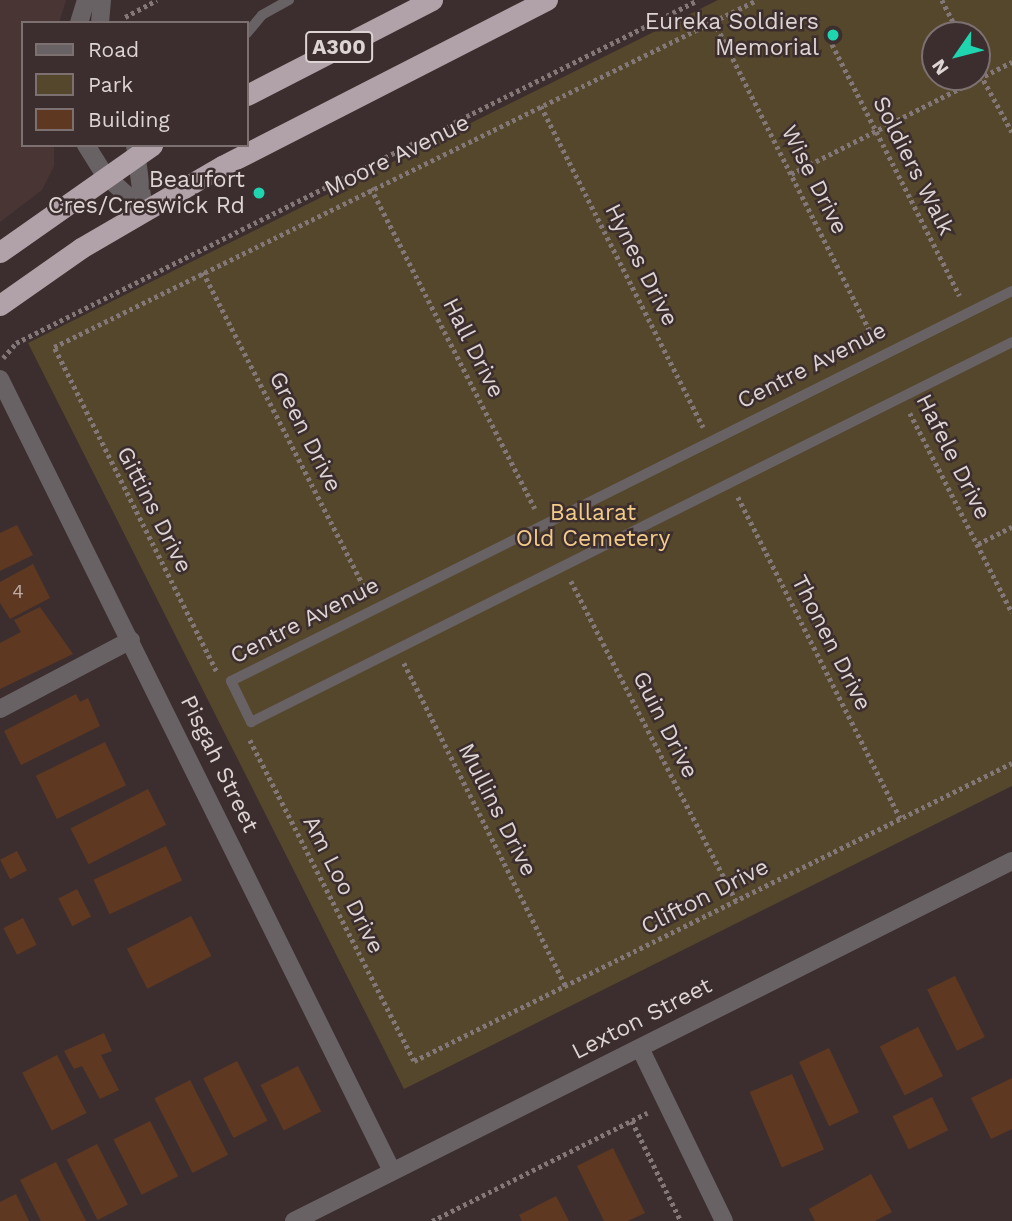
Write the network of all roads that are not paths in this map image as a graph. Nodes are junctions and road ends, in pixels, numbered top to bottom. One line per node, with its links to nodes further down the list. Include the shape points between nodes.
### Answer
1 (86, 0): 6 (street)
2 (102, 0): 7 (street)
3 (289, 0): 8 (lane)
4 (432, 0): 9 (highway, A300)
5 (547, 0): 13 (highway, A300)
6 (80, 21)
7 (100, 21)
8 (248, 32)
9 (248, 94)
10 (87, 147): 12 (street)
11 (142, 148): 12 (highway); 13 (street)
12 (106, 175): 13 (street); 14 (highway)
13 (144, 211): 16 (highway, A300)
14 (0, 252)
15 (1012, 290): 17 (lane, Centre Avenue, via 231,681 251,722)
16 (0, 305)
17 (1012, 342)
18 (0, 379): 19 (street, Pisgah Street)
19 (131, 640): 20 (street); 23 (street, Pisgah Street)
20 (0, 709)
21 (1012, 861): 22 (street, Lexton Street)
22 (639, 1048): 23 (street, Lexton Street); 25 (street)
23 (392, 1171): 24 (street, Lexton Street)
24 (294, 1221)
25 (724, 1221)

